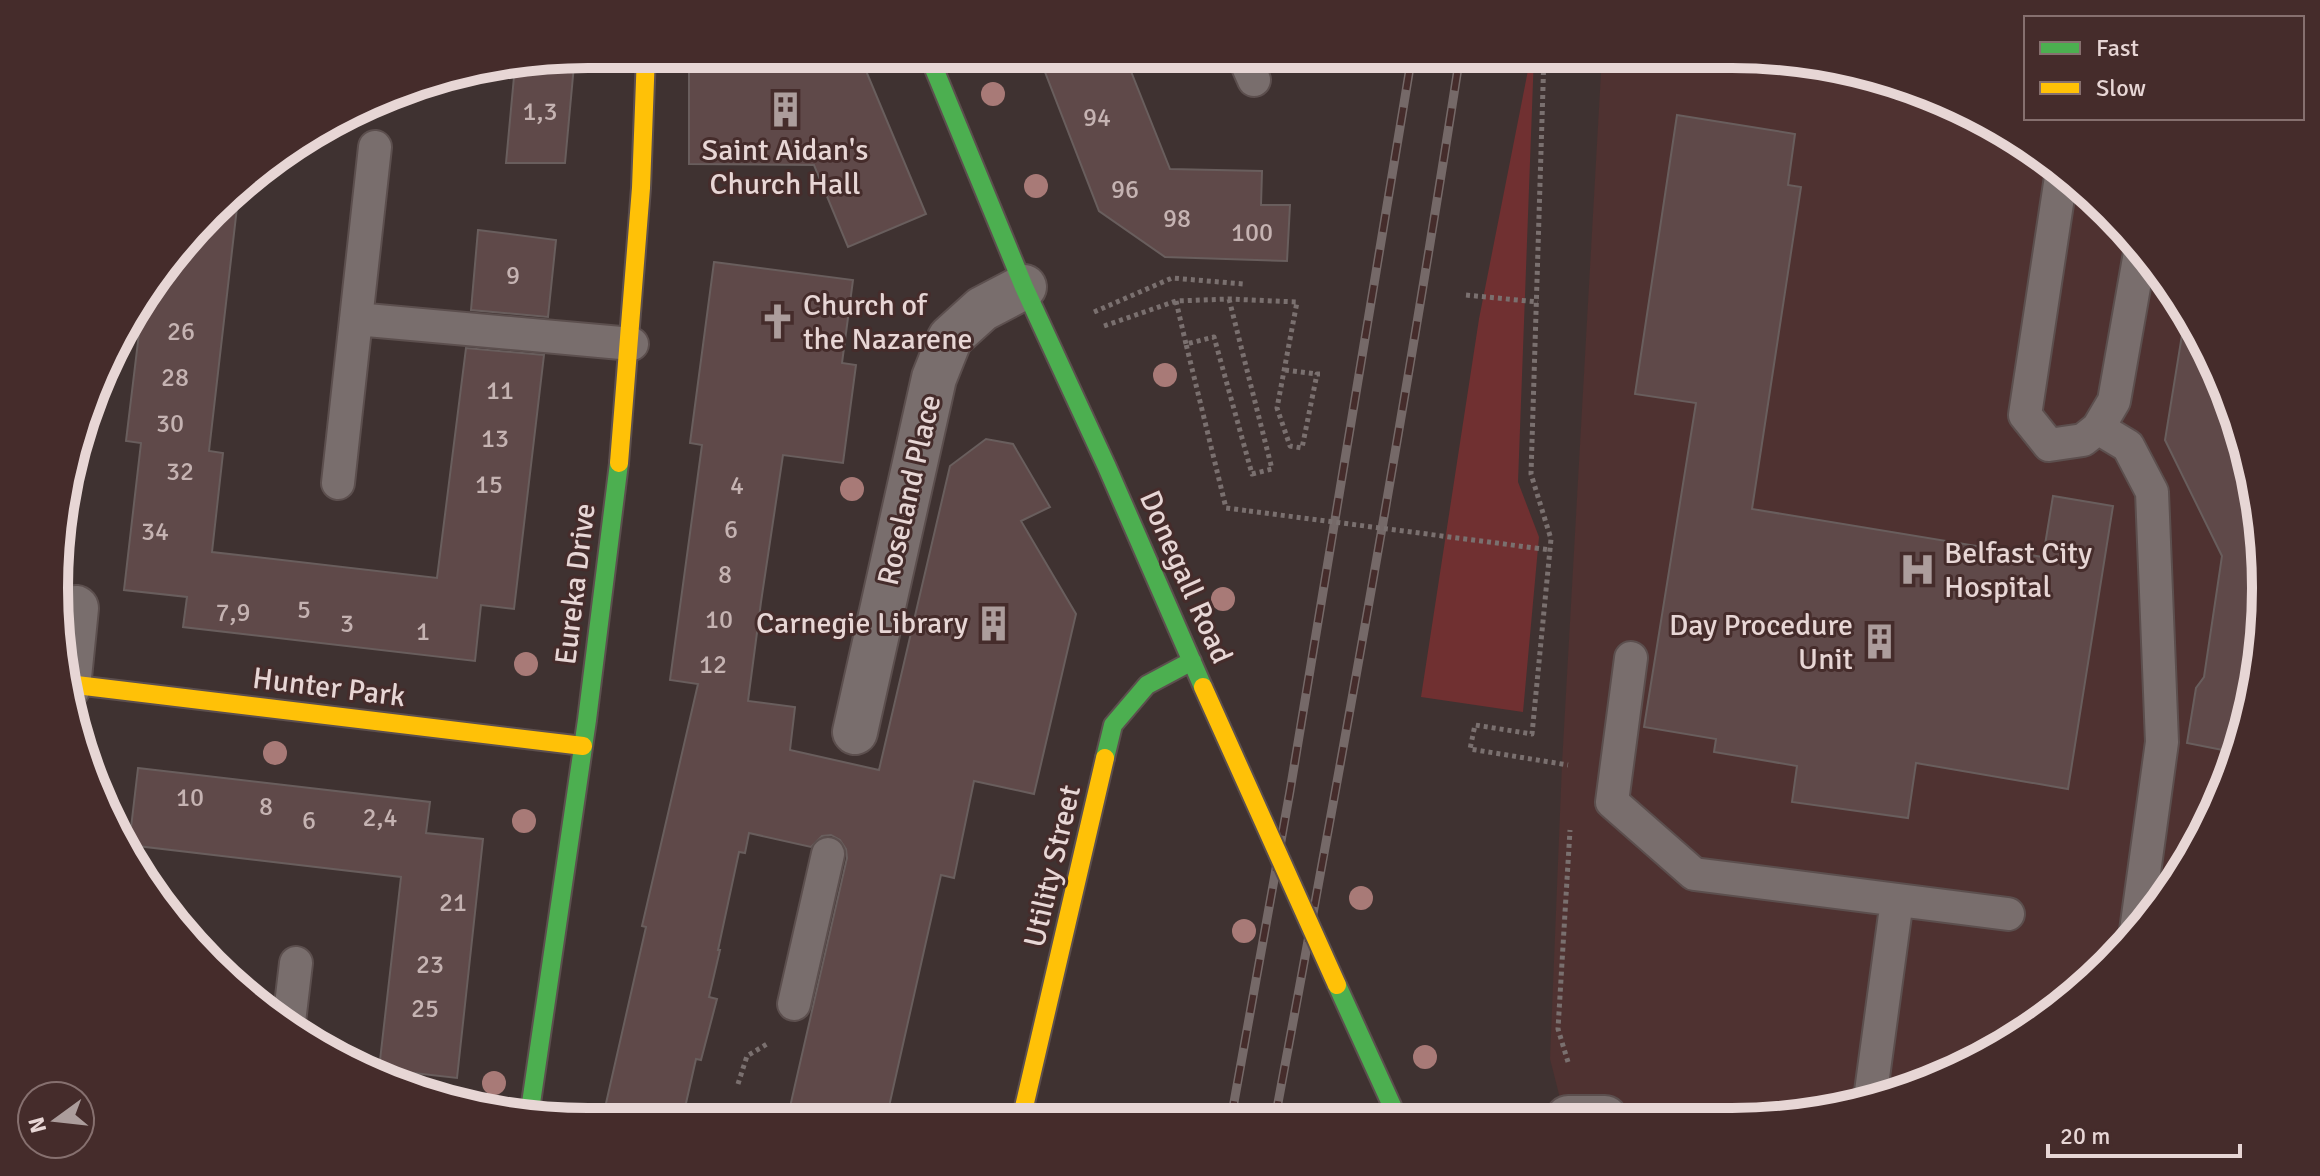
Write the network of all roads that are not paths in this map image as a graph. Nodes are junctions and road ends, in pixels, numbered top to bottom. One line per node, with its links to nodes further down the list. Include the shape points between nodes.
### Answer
1 (646, 68): 8 (street, Eureka Drive)
2 (934, 68): 6 (street, Donegall Road)
3 (375, 147): 7 (lane)
4 (2060, 184): 9 (lane, via 2025,415 2049,445 2083,440)
5 (2138, 263): 9 (lane, via 2114,401)
6 (1024, 287): 14 (street, Donegall Road); 16 (street, Roseland Place, via 982,309 950,338 934,378)
7 (356, 319): 8 (lane); 10 (lane)
8 (632, 344): 17 (street, Eureka Drive)
9 (2098, 428): 20 (lane, via 2128,446 2152,492 2162,742)
10 (338, 483)
11 (76, 608): 12 (street)
12 (72, 651)
13 (1631, 658): 19 (lane, via 1612,802 1694,874)
14 (1192, 661): 27 (street, Utility Street, via 1147,685 1113,725); 28 (street, Donegall Road, bridge)
15 (78, 687): 17 (street, Hunter Park)
16 (853, 744)
17 (583, 746): 26 (street, Eureka Drive)
18 (828, 854): 23 (lane)
19 (1897, 900): 21 (lane); 25 (lane)
20 (2138, 913)
21 (2008, 914)
22 (296, 963): 24 (lane)
23 (794, 1004)
24 (290, 1014)
25 (1871, 1089)
26 (531, 1105)
27 (1024, 1108)
28 (1393, 1108)

